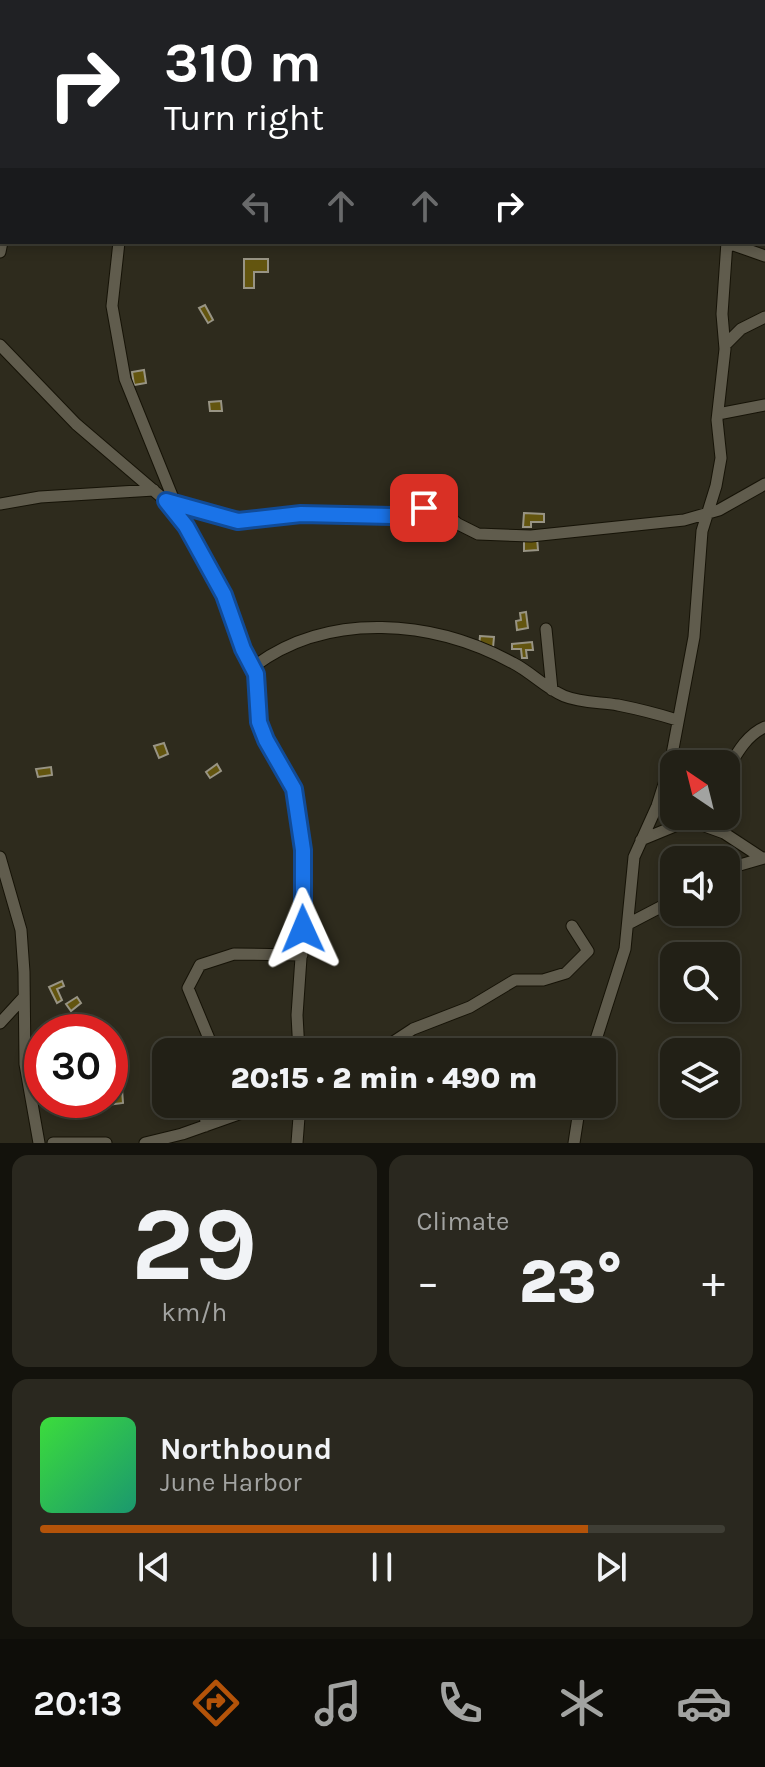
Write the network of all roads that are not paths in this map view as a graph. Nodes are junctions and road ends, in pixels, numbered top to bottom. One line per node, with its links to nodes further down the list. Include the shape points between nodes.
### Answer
1 (119, 244): 12 (street, via 112,306 125,379)
2 (728, 244): 7 (street)
3 (731, 244): 4 (street)
4 (765, 256)
5 (765, 317): 7 (street)
6 (0, 345): 11 (street, via 76,424)
7 (725, 345): 9 (street)
8 (765, 405): 9 (street)
9 (718, 414): 14 (street, via 721,458)
10 (765, 484): 14 (street)
11 (154, 490): 12 (street); 13 (street)
12 (170, 502): 14 (street, via 238,521 301,514 392,516 424,508 443,512 471,531 498,536); 16 (street, via 210,567)
13 (0, 504)
14 (705, 516): 18 (street, via 694,637)
15 (546, 629): 17 (street)
16 (253, 667): 17 (street, via 317,637 370,626 404,628 466,642 512,662); 32 (street, via 259,722 294,789 298,809)
17 (552, 690): 18 (street)
18 (677, 720): 21 (street)
19 (765, 727): 20 (street)
20 (738, 750)
21 (657, 806): 22 (street); 25 (street)
22 (660, 807)
23 (665, 830): 25 (street)
24 (717, 830): 27 (street)
25 (641, 840): 30 (street, via 634,857)
26 (0, 857): 33 (street, via 21,930)
27 (764, 858): 28 (street)
28 (740, 865)
29 (660, 907): 30 (street)
30 (628, 924): 38 (street, via 622,964)
31 (572, 926): 37 (street, via 588,951 566,973 515,980)
32 (302, 955): 35 (street, via 234,954 200,965 188,988); 36 (street)
33 (24, 997): 34 (street); 44 (street, via 25,1064)
34 (0, 1023)
35 (209, 1038)
36 (298, 1038)
37 (399, 1038)
38 (597, 1038)
39 (206, 1118): 43 (street)
40 (228, 1118): 43 (street)
41 (299, 1118): 48 (street)
42 (578, 1118): 49 (street)
43 (206, 1126): 47 (street)
44 (39, 1143)
45 (53, 1143): 46 (street)
46 (106, 1143)
47 (145, 1143)
48 (297, 1143)
49 (574, 1143)

